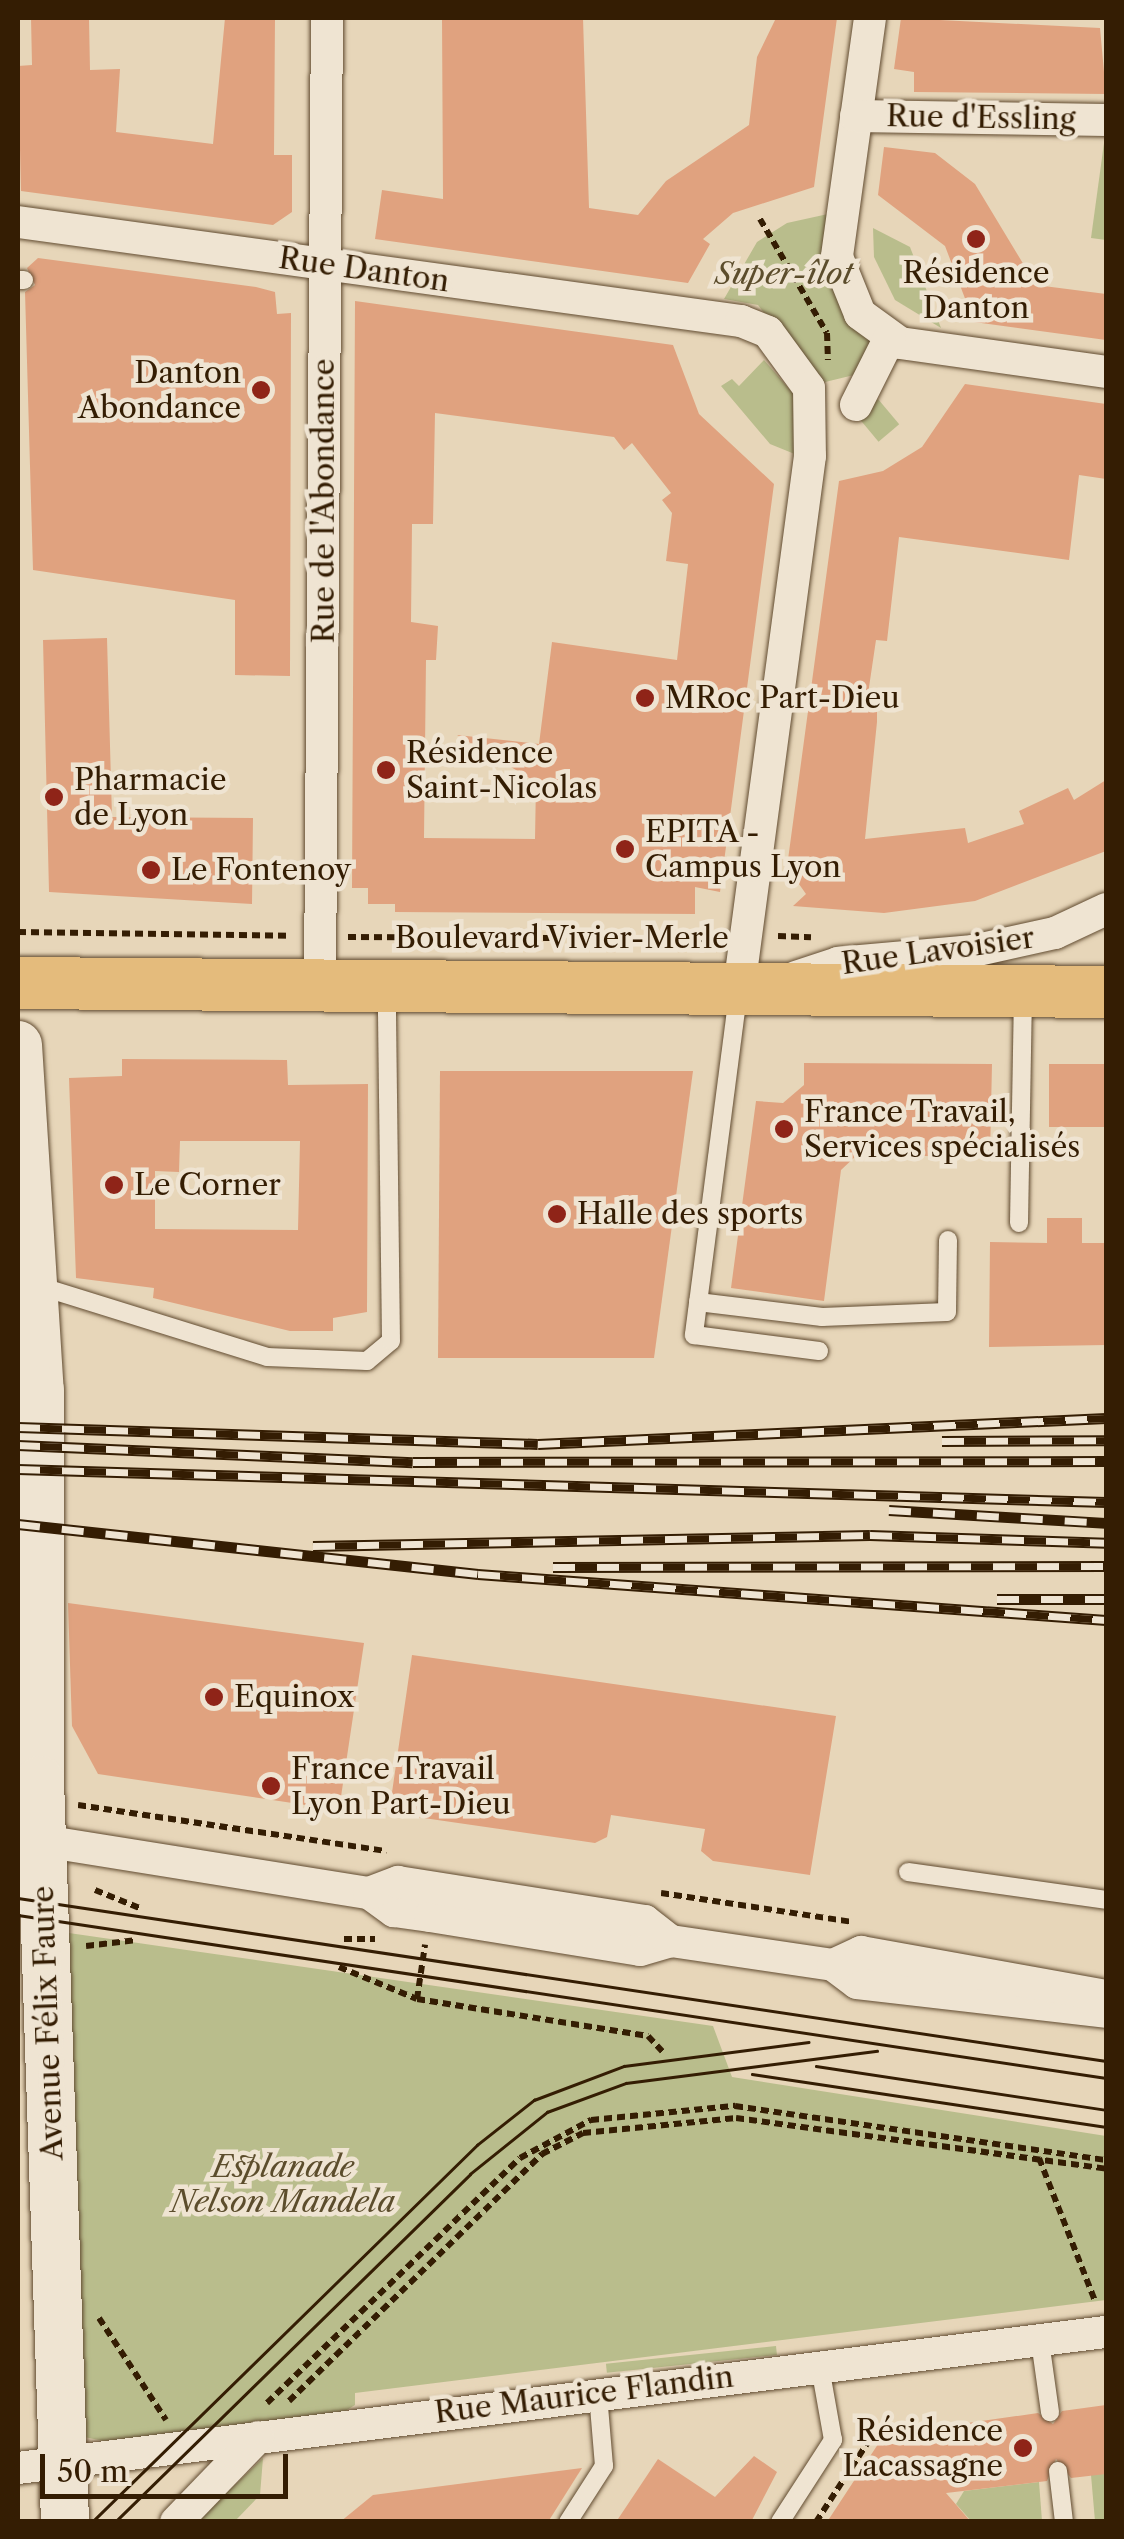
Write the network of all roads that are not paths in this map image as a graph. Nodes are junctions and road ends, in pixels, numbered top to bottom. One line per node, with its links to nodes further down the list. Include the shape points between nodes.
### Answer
1 (327, 18): 6 (street, Rue de l'Abondance)
2 (870, 18): 3 (street)
3 (856, 116): 4 (street, Rue d'Essling); 7 (street, via 837,257 860,314)
4 (1106, 120)
5 (18, 222): 6 (street, Rue Danton)
6 (327, 265): 11 (street, Rue de l'Abondance); 14 (street, Rue Danton, via 712,317 768,332 800,368 812,405 810,456 748,938)
7 (895, 340): 8 (street); 9 (street)
8 (1106, 372)
9 (856, 405)
10 (1106, 909): 14 (street, Rue Lavoisier, via 1039,937 838,963)
11 (321, 961): 12 (main road, Boulevard Vivier-Merle); 13 (main road, Boulevard Vivier-Merle)
12 (18, 983)
13 (386, 986): 14 (main road, Boulevard Vivier-Merle); 20 (lane, via 392,1341 367,1362 267,1357)
14 (753, 988): 15 (main road, Boulevard Vivier-Merle); 21 (lane)
15 (1023, 991): 16 (main road, Boulevard Vivier-Merle); 18 (lane)
16 (1106, 992)
17 (18, 1045): 20 (main road, Avenue Félix Faure)
18 (1019, 1223)
19 (948, 1240): 21 (lane, via 948,1312 822,1317)
20 (35, 1284): 24 (main road, Avenue Félix Faure)
21 (698, 1302): 22 (lane, via 694,1335)
22 (818, 1351)
23 (18, 1388): 24 (lane, Avenue Félix Faure)
24 (27, 1604): 25 (lane, Avenue Félix Faure); 26 (main road, Avenue Félix Faure)
25 (18, 1650)
26 (24, 1831): 29 (street, via 369,1893 394,1910 640,1950 672,1940); 38 (main road, Avenue Félix Faure)
27 (908, 1872): 28 (lane)
28 (1106, 1900)
29 (832, 1965): 30 (street, via 861,1952); 31 (street, via 856,1982)
30 (1106, 1996)
31 (1106, 2012)
32 (1106, 2332): 33 (street, Rue Maurice Flandin)
33 (1040, 2341): 34 (street, Rue Maurice Flandin); 36 (lane)
34 (820, 2367): 35 (street, Rue Maurice Flandin); 44 (lane, via 833,2440)
35 (598, 2395): 37 (street, Rue Maurice Flandin); 43 (lane, via 604,2466)
36 (1050, 2412)
37 (256, 2431): 38 (street, Rue Maurice Flandin); 42 (street)
38 (40, 2466): 40 (lane, Avenue Félix Faure); 41 (main road, Avenue Félix Faure)
39 (1058, 2471): 45 (lane)
40 (43, 2522)
41 (65, 2522)
42 (176, 2522)
43 (568, 2522)
44 (780, 2522)
45 (1064, 2522)

